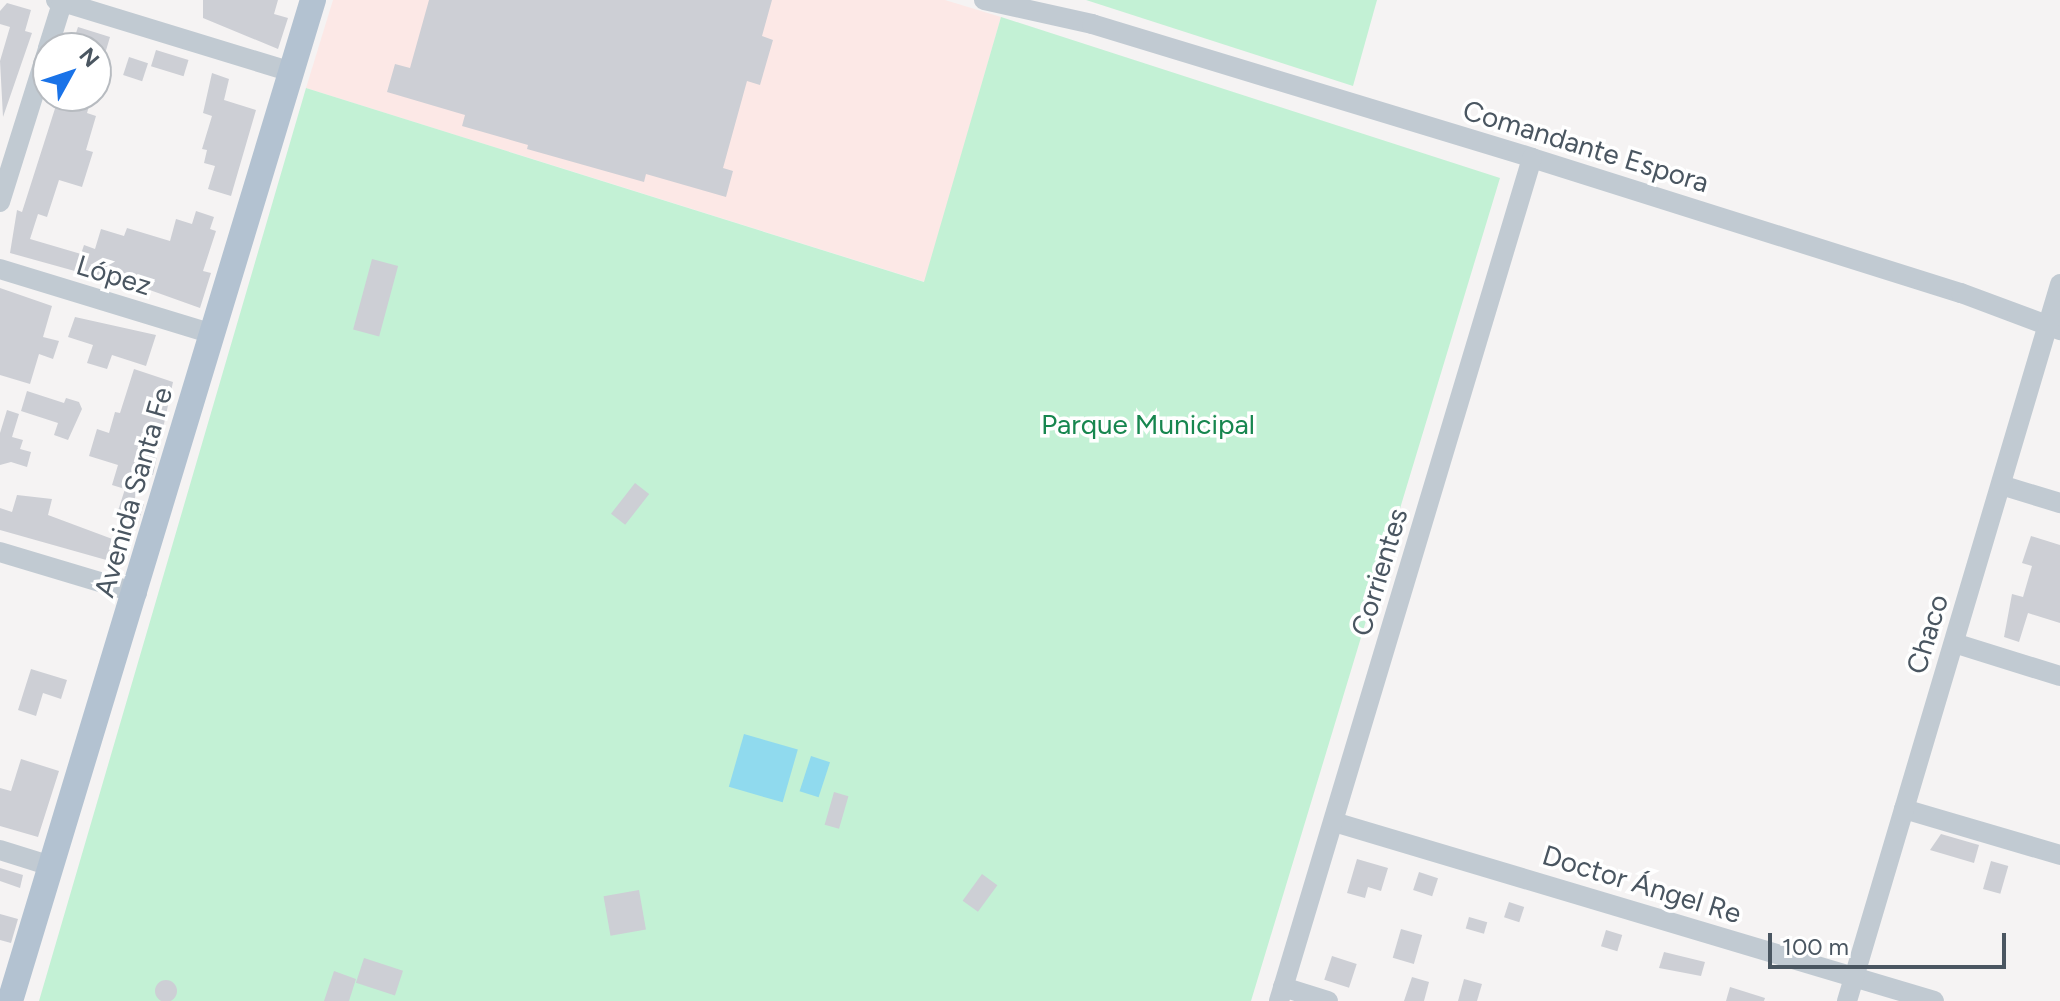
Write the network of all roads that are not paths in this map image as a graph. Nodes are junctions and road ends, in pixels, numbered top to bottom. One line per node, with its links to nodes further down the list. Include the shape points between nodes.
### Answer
1 (313, 0): 7 (main road, Avenida Santa Fe)
2 (984, 0): 5 (street, Comandante Espora)
3 (1037, 0): 5 (street, Comandante Espora)
4 (61, 1): 6 (street); 7 (street)
5 (1092, 24): 9 (street, Comandante Espora)
6 (52, 32)
7 (291, 72): 14 (main road, Avenida Santa Fe)
8 (32, 99): 10 (street)
9 (1532, 158): 13 (street, Comandante Espora, via 1961,293); 22 (street, Corrientes)
10 (0, 202)
11 (0, 269): 14 (street, López)
12 (2060, 284): 13 (street, Chaco)
13 (2054, 328): 15 (street, Chaco)
14 (212, 334): 18 (main road, Avenida Santa Fe)
15 (2001, 485): 16 (street); 19 (street, Chaco)
16 (2060, 503)
17 (0, 552): 18 (street)
18 (137, 593): 25 (main road, Avenida Santa Fe)
19 (1954, 643): 20 (street); 21 (street, Chaco)
20 (2060, 676)
21 (1904, 809): 24 (street); 26 (street, Chaco)
22 (1334, 822): 26 (street, Doctor Ángel Re); 27 (street, Corrientes)
23 (0, 850): 25 (street)
24 (2060, 855)
25 (51, 866): 28 (main road, Avenida Santa Fe)
26 (1855, 976): 30 (street, Chaco); 31 (street, Doctor Ángel Re)
27 (1281, 994): 29 (street)
28 (10, 1001)
29 (1328, 1001)
30 (1847, 1001)
31 (1934, 1001)

